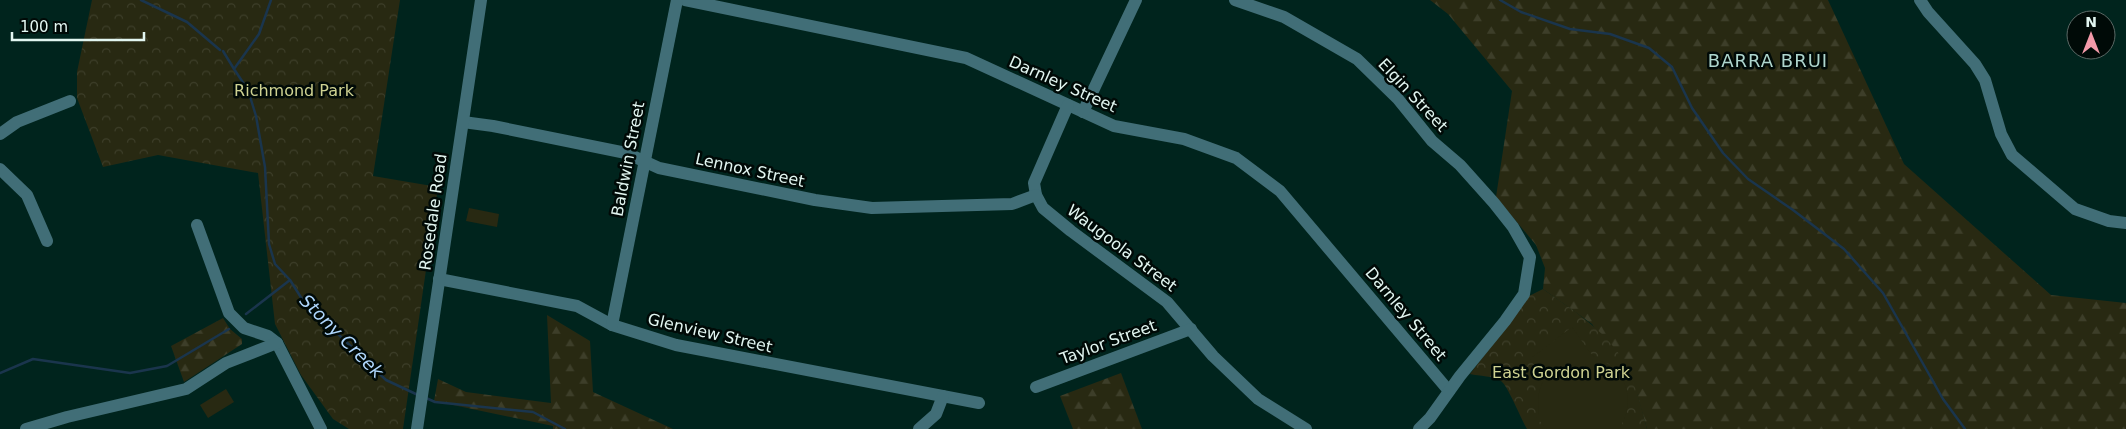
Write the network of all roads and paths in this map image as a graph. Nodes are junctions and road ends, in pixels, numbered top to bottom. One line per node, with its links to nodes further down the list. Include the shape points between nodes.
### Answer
1 (481, 0): 10 (street, Rosedale Road)
2 (677, 0): 12 (street, Baldwin Street)
3 (685, 0): 8 (street, Darnley Street, via 966,58)
4 (1136, 0): 9 (street)
5 (1236, 0): 23 (street, Elgin Street, via 1284,17 1357,59 1494,203 1530,257 1524,294)
6 (1920, 0): 15 (street, via 1986,80 2001,134 2012,155 2075,209 2109,222)
7 (70, 101): 11 (street, via 17,122)
8 (1068, 105): 9 (street, Darnley Street); 14 (street, via 1034,183)
9 (1083, 112): 23 (street, Darnley Street, via 1114,126 1184,139 1236,158 1280,191)
10 (462, 122): 12 (street, Lennox Street, via 626,154); 18 (street, Rosedale Road)
11 (0, 134)
12 (644, 162): 14 (street, Lennox Street, via 659,168 815,200 872,208 1012,204); 19 (street, Baldwin Street)
13 (0, 169): 17 (street, via 28,195)
14 (1036, 195): 20 (street, Waugoola Street, via 1050,214 1167,302)
15 (2126, 223)
16 (197, 226): 21 (street, via 229,313 244,328 268,336)
17 (47, 241)
18 (440, 279): 19 (street, Glenview Street, via 577,306); 28 (street, Rosedale Road)
19 (612, 325): 24 (street, Glenview Street, via 676,345)
20 (1192, 329): 22 (street, Taylor Street); 30 (street, Waugoola Street, via 1213,356 1258,399)
21 (277, 343): 26 (street, via 226,363 186,389); 27 (street)
22 (1036, 387)
23 (1449, 391): 31 (street)
24 (943, 396): 25 (street, Glenview Street); 29 (street, via 936,414)
25 (979, 403)
26 (26, 429)
27 (321, 429)
28 (417, 429)
29 (919, 429)
30 (1306, 429)
31 (1419, 429)

